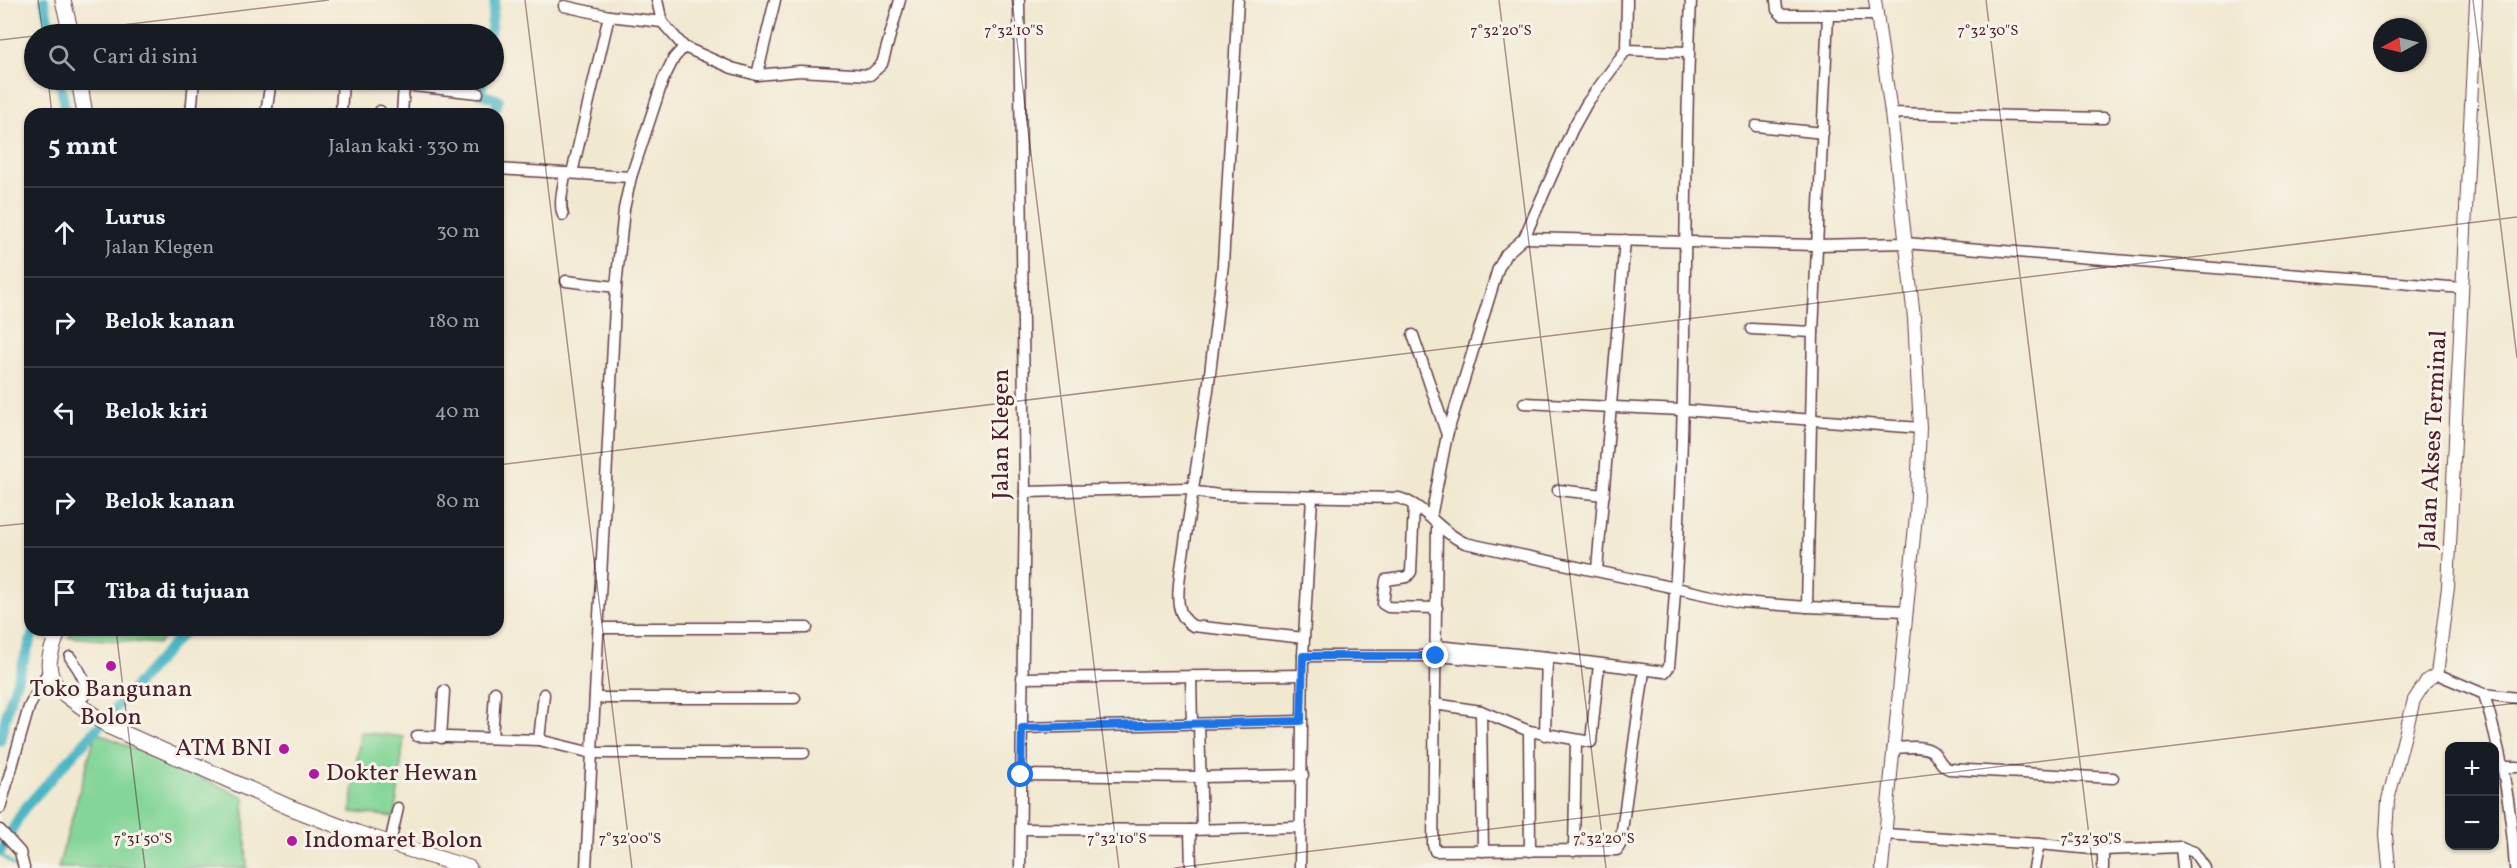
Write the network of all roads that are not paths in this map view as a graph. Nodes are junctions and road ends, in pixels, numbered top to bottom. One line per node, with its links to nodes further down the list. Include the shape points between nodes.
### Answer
1 (63, 0): 17 (main road)
2 (657, 0): 16 (street)
3 (775, 0): 21 (street)
4 (900, 0): 21 (street, via 884,59 875,72 863,76 809,71)
5 (1019, 0): 61 (street, Jalan Klegen)
6 (1238, 0): 60 (street, via 1223,264)
7 (1627, 0): 19 (street)
8 (1691, 0): 20 (street)
9 (1776, 0): 13 (street, via 1782,15)
10 (1875, 0): 14 (street)
11 (2476, 0): 49 (street, Jalan Akses Terminal)
12 (564, 6): 15 (street)
13 (1828, 15): 14 (street); 37 (street)
14 (1877, 15): 34 (street)
15 (609, 16): 16 (street); 39 (street)
16 (663, 22): 18 (street)
17 (68, 24)
18 (684, 47): 21 (street); 40 (street, via 663,80)
19 (1626, 50): 20 (street); 42 (street, via 1572,130)
20 (1688, 52): 44 (street)
21 (757, 75)
22 (81, 90): 29 (main road)
23 (193, 90): 30 (street)
24 (270, 90): 31 (street)
25 (342, 90): 32 (street)
26 (404, 90): 33 (street)
27 (450, 90): 28 (street)
28 (478, 93)
29 (84, 108)
30 (192, 108)
31 (267, 108)
32 (341, 108)
33 (402, 108)
34 (1891, 113): 35 (street); 45 (street)
35 (2104, 118)
36 (1756, 126): 37 (street)
37 (1823, 133): 46 (street)
38 (504, 169): 39 (street)
39 (568, 173): 40 (street); 41 (street, via 560,207)
40 (631, 177): 48 (street)
41 (563, 215)
42 (1524, 238): 43 (street); 58 (street, via 1506,254 1497,269)
43 (1625, 240): 44 (street); 54 (street)
44 (1686, 243): 46 (street); 55 (street)
45 (1905, 243): 46 (street); 49 (street); 57 (street)
46 (1818, 245): 51 (street)
47 (566, 281): 48 (street)
48 (616, 287): 71 (street)
49 (2462, 288): 82 (street, Jalan Akses Terminal, via 2448,587)
50 (1751, 329): 51 (street)
51 (1813, 332): 56 (street)
52 (1413, 335): 58 (street)
53 (1524, 403): 54 (street)
54 (1611, 409): 55 (street); 62 (street)
55 (1682, 410): 56 (street); 67 (street)
56 (1810, 421): 57 (street); 69 (street)
57 (1920, 428): 70 (street)
58 (1447, 435): 65 (street)
59 (1558, 490): 62 (street)
60 (1193, 491): 61 (street, via 1187,488); 63 (street); 74 (street, via 1180,575 1179,605 1183,618 1193,626)
61 (1025, 492): 85 (street, Jalan Klegen)
62 (1604, 495): 66 (street)
63 (1312, 497): 64 (street, via 1399,498); 74 (street)
64 (1414, 505): 65 (street); 68 (street, via 1411,572 1407,578 1386,580 1383,604)
65 (1434, 522): 66 (street, via 1465,543); 68 (street)
66 (1597, 570): 67 (street)
67 (1676, 588): 69 (street, via 1741,602); 81 (street, via 1668,670)
68 (1437, 608): 75 (street)
69 (1807, 608): 70 (street)
70 (1907, 611): 106 (street)
71 (600, 628): 72 (street); 90 (street)
72 (807, 628)
73 (56, 636): 80 (main road, via 49,654)
74 (1304, 638): 76 (street)
75 (1436, 651): 76 (street); 78 (street); 94 (street)
76 (1303, 656): 83 (street)
77 (70, 657): 93 (street, via 86,688 86,694)
78 (1547, 661): 79 (street); 100 (street)
79 (1599, 664): 81 (street); 105 (street, via 1593,740)
80 (49, 670): 93 (main road, via 57,688); 115 (street, via 29,707)
81 (1644, 671): 129 (street, via 1620,845 1613,851)
82 (2437, 674): 89 (street); 142 (street, via 2414,700 2390,789 2386,835)
83 (1303, 675): 84 (street); 96 (street)
84 (1191, 676): 85 (street); 97 (street)
85 (1022, 678): 98 (street, Jalan Klegen)
86 (444, 691): 102 (street)
87 (495, 692): 103 (street)
88 (544, 694): 104 (street)
89 (2484, 694): 92 (street); 109 (street)
90 (595, 698): 91 (street); 107 (street)
91 (795, 698)
92 (2517, 698)
93 (76, 703): 123 (main road, via 110,727 288,807)
94 (1434, 704): 95 (street); 127 (street, via 1433,849)
95 (1481, 711): 99 (street); 127 (street)
96 (1301, 721): 97 (street); 112 (street)
97 (1196, 725): 98 (street); 113 (street)
98 (1022, 728): 111 (street, Jalan Klegen)
99 (1529, 731): 100 (street); 128 (street)
100 (1545, 735): 105 (street)
101 (417, 736): 102 (street)
102 (441, 738): 103 (street)
103 (492, 738): 104 (street)
104 (539, 740): 107 (street)
105 (1576, 741): 129 (street)
106 (1893, 748): 114 (street, via 1928,749 1949,769); 122 (street)
107 (592, 753): 108 (street); 133 (street)
108 (804, 753)
109 (2503, 767): 110 (street); 143 (street, via 2510,800)
110 (2517, 767)
111 (1021, 775): 113 (street); 119 (street, Jalan Klegen)
112 (1303, 775): 113 (street); 118 (street)
113 (1202, 777): 120 (street)
114 (2113, 778)
115 (3, 782): 116 (street)
116 (0, 808)
117 (398, 808): 123 (street)
118 (1301, 826): 120 (street); 136 (street)
119 (1021, 829): 120 (street); 134 (street, Jalan Klegen)
120 (1196, 830): 135 (street)
121 (2, 832): 131 (street, via 17,848)
122 (1885, 834): 124 (street); 137 (street)
123 (390, 843): 130 (main road)
124 (2039, 844): 126 (street); 138 (street)
125 (2181, 847): 126 (street); 140 (street); 141 (street, via 2194,852)
126 (2103, 850): 139 (street)
127 (1483, 851): 128 (street)
128 (1530, 851): 129 (street)
129 (1574, 851)
130 (430, 862): 132 (main road)
131 (24, 868)
132 (469, 868)
133 (586, 868)
134 (1020, 868)
135 (1191, 868)
136 (1300, 868)
137 (1882, 868)
138 (2034, 868)
139 (2103, 868)
140 (2183, 868)
141 (2205, 868)
142 (2389, 868)
143 (2515, 868)

